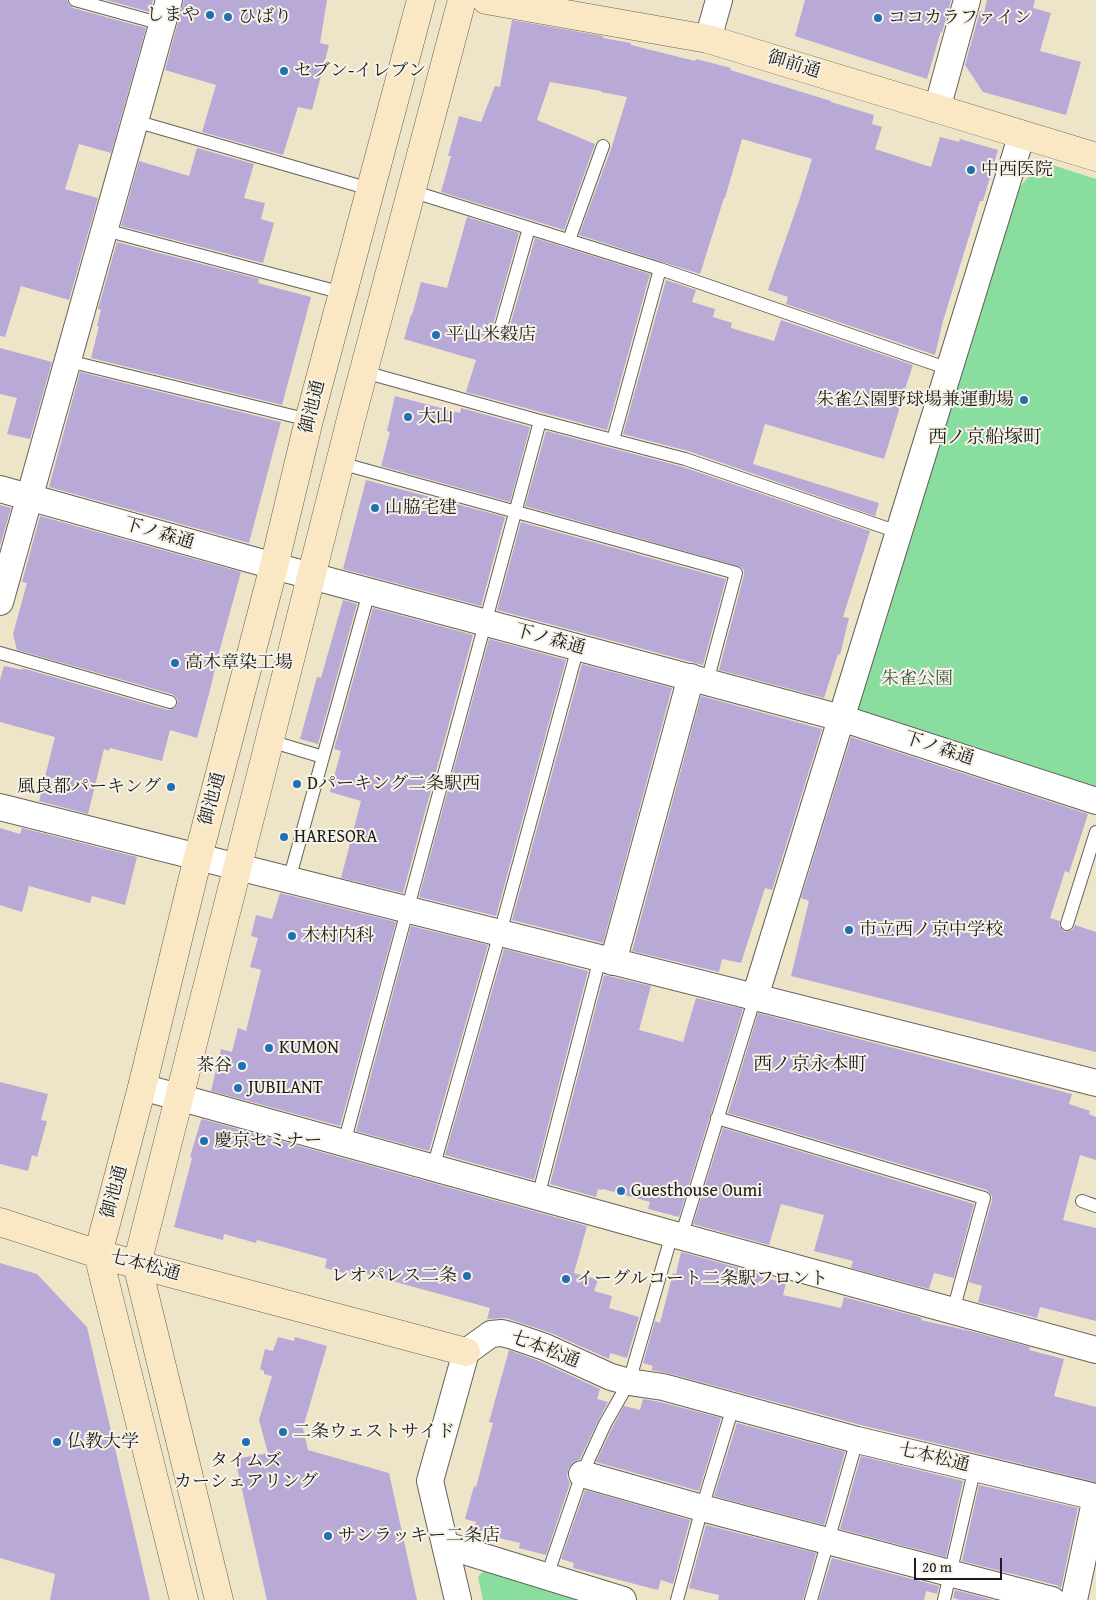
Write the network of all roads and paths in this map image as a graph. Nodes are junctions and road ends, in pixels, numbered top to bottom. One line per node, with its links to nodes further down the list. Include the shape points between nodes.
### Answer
1 (75, 0): 7 (lane)
2 (421, 0): 14 (street, 御池通)
3 (462, 0): 15 (street)
4 (486, 0): 8 (street, 御前通)
5 (719, 0): 8 (street)
6 (967, 0): 9 (street)
7 (166, 12): 10 (street)
8 (708, 39): 9 (street, 御前通)
9 (937, 109): 11 (street, 御前通)
10 (135, 121): 14 (lane); 17 (street)
11 (1022, 134): 13 (street, 御前通); 23 (street)
12 (603, 146): 18 (lane)
13 (1096, 157)
14 (370, 189): 20 (street, 御池通)
15 (412, 191): 16 (lane); 24 (street)
16 (529, 228): 18 (lane); 21 (lane)
17 (105, 230): 20 (lane); 22 (street)
18 (569, 240): 19 (lane)
19 (660, 269): 23 (lane); 27 (lane)
20 (343, 293): 25 (street, 御池通)
21 (500, 334)
22 (68, 361): 25 (lane); 30 (street)
23 (949, 369): 32 (street)
24 (364, 372): 26 (lane); 28 (street)
25 (309, 420): 33 (street, 御池通)
26 (540, 421): 27 (lane); 31 (lane)
27 (613, 440): 32 (lane, via 684,459)
28 (340, 463): 31 (lane); 34 (street)
29 (0, 489): 30 (street, 下ノ森通)
30 (29, 498): 33 (street, 下ノ森通); 36 (street)
31 (515, 512): 37 (lane); 40 (lane, via 736,573)
32 (898, 532): 42 (street)
33 (274, 566): 34 (street, 下ノ森通); 48 (street, 御池通)
34 (311, 576): 35 (street, 下ノ森通); 43 (street)
35 (369, 592): 37 (street, 下ノ森通); 44 (lane)
36 (0, 602)
37 (484, 622): 38 (street, 下ノ森通); 51 (lane)
38 (578, 647): 40 (street, 下ノ森通); 53 (lane)
39 (0, 653): 41 (lane)
40 (699, 679): 42 (street, 下ノ森通); 54 (street)
41 (170, 702)
42 (841, 718): 45 (street, 下ノ森通); 55 (street)
43 (270, 741): 44 (lane); 49 (street)
44 (324, 756): 50 (lane)
45 (1096, 801)
46 (0, 807): 48 (street)
47 (1096, 832): 52 (lane)
48 (198, 857): 49 (street); 57 (street, 御池通)
49 (238, 867): 50 (street); 58 (street)
50 (289, 880): 51 (street)
51 (408, 910): 53 (street); 60 (lane)
52 (1067, 924)
53 (500, 933): 54 (street); 61 (lane)
54 (606, 960): 55 (street); 62 (lane)
55 (755, 997): 56 (street); 59 (lane)
56 (1096, 1083)
57 (142, 1086): 58 (street); 67 (street, 御池通)
58 (179, 1097): 60 (street); 68 (street)
59 (717, 1118): 66 (lane); 69 (lane, via 984,1198)
60 (344, 1143): 61 (street)
61 (433, 1168): 62 (street)
62 (538, 1197): 66 (street)
63 (1082, 1201): 64 (lane)
64 (1096, 1206)
65 (0, 1222): 67 (street, 七本松通)
66 (676, 1235): 69 (street); 72 (lane)
67 (98, 1254): 68 (street, 七本松通); 83 (street, 御池通)
68 (137, 1264): 71 (street, 七本松通); 84 (street)
69 (953, 1311): 70 (street)
70 (1096, 1350)
71 (466, 1352): 72 (street, 七本松通, via 491,1334 502,1333); 80 (street, via 430,1480)
72 (629, 1382): 73 (street, 七本松通, via 663,1387); 76 (lane, via 604,1424)
73 (733, 1407): 74 (street, 七本松通); 78 (lane)
74 (857, 1440): 75 (street, 七本松通); 79 (lane)
75 (975, 1467): 77 (street, 七本松通); 81 (lane)
76 (582, 1474): 78 (street); 82 (lane)
77 (1096, 1497): 91 (street)
78 (702, 1508): 79 (street); 87 (lane)
79 (828, 1540): 81 (street); 88 (lane)
80 (445, 1544): 82 (street); 85 (street)
81 (950, 1573): 89 (lane); 90 (street)
82 (547, 1576): 86 (street)
83 (184, 1600)
84 (219, 1600)
85 (458, 1600)
86 (623, 1600)
87 (677, 1600)
88 (811, 1600)
89 (944, 1600)
90 (1052, 1600)
91 (1074, 1600)

